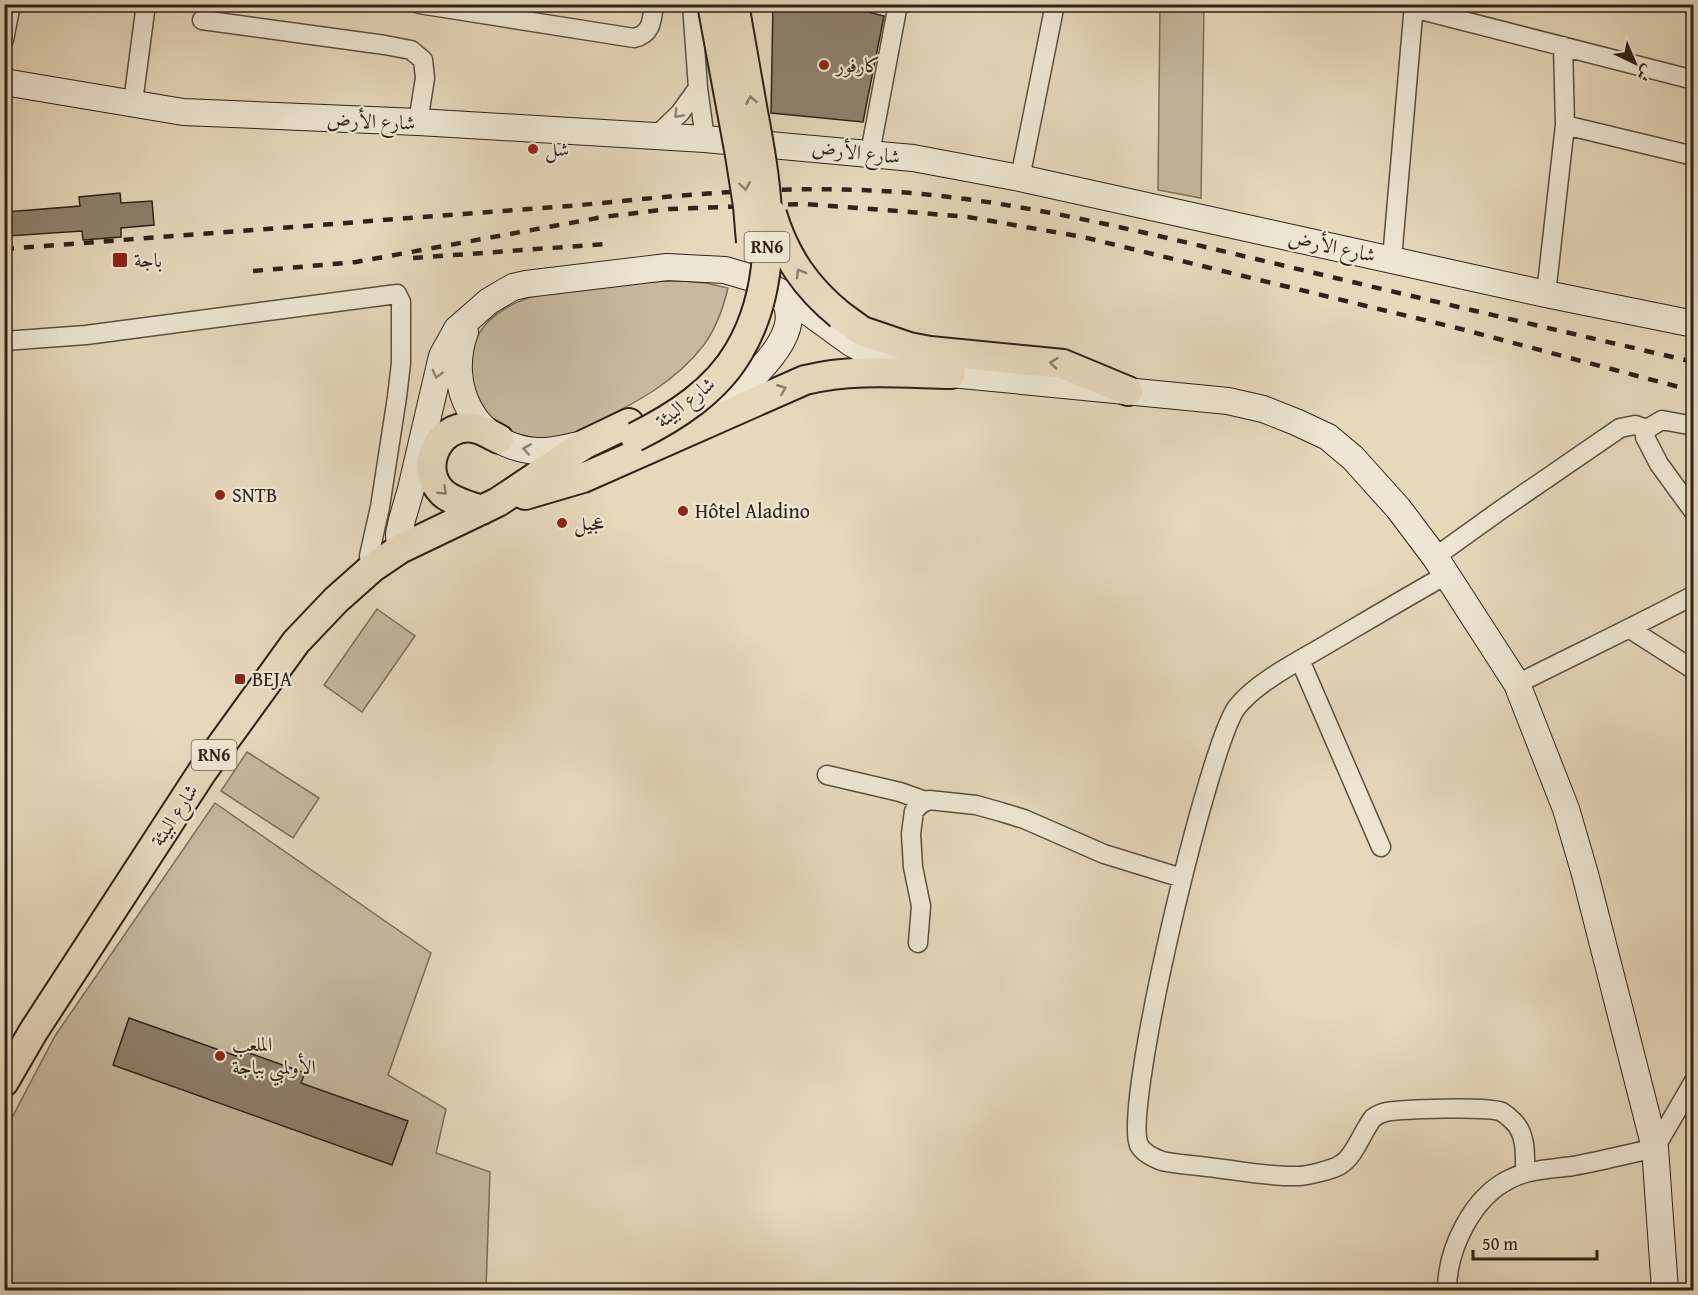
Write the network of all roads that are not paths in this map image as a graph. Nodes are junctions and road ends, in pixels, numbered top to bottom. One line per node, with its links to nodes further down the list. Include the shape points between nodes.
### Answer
1 (11, 4): 12 (street)
2 (146, 4): 17 (street)
3 (419, 4): 4 (street, via 634,38 642,36 652,24)
4 (654, 4)
5 (692, 4): 16 (street)
6 (712, 4): 37 (main road, شارع البيئة / RN6, one-way to 37, bridge, via 748,206 751,239 746,294 722,345)
7 (734, 4): 25 (main road, شارع البيئة / RN6, one-way to 7, bridge)
8 (898, 4): 22 (street)
9 (1055, 4): 24 (street)
10 (1414, 6): 13 (street); 26 (street)
11 (202, 20): 18 (street, via 411,50 423,60 425,69)
12 (4, 40)
13 (1563, 46): 14 (street); 19 (street)
14 (1694, 80)
15 (4, 82): 17 (main road, شارع الأرض)
16 (698, 88): 20 (street, one-way to 20); 21 (street)
17 (133, 102): 18 (main road, شارع الأرض, via 183,112)
18 (418, 122): 20 (main road, شارع الأرض)
19 (1565, 125): 23 (street); 28 (street)
20 (655, 137): 21 (main road, شارع الأرض)
21 (705, 139): 22 (main road, شارع الأرض)
22 (870, 153): 24 (main road, شارع الأرض)
23 (1694, 156)
24 (1020, 178): 26 (main road, شارع الأرض)
25 (766, 193): 33 (main road, one-way to 25, bridge, via 1063,364 930,351 862,331 805,282 783,241); 37 (main road, شارع البيئة / RN6, bridge, via 769,234 762,299 752,327 738,353 705,391)
26 (1392, 260): 28 (main road, شارع الأرض)
27 (776, 290): 29 (main road, via 725,270 667,267 526,284 501,293); 32 (main road, via 877,357); 37 (main road, via 788,310 789,321 778,347 754,375 704,416)
28 (1546, 294): 30 (main road, شارع الأرض)
29 (479, 309): 38 (main road, via 459,352 460,386 478,422); 40 (main road, one-way to 40, via 457,329 442,356)
30 (1694, 324)
31 (4, 341): 36 (street, via 264,313 394,293 401,302 402,338)
32 (951, 374): 33 (main road); 37 (main road, one-way to 32, via 830,374)
33 (1128, 391): 44 (main road, via 1228,401 1263,409 1328,437 1353,458 1398,508)
34 (1694, 426): 35 (street, via 1662,420)
35 (1647, 429): 42 (street, via 1645,437 1659,464); 44 (street, via 1635,425 1620,428 1502,509)
36 (393, 432): 40 (street); 45 (street, via 369,556)
37 (640, 435): 39 (main road, شارع البيئة / RN6); 41 (main road, شارع البيئة / RN6)
38 (499, 439): 39 (main road, one-way to 38, via 537,451); 40 (main road, via 475,428 463,428 452,431)
39 (585, 444): 41 (main road, شارع البيئة / RN6)
40 (426, 451): 41 (main road, one-way to 41, via 435,483 442,492 451,498); 43 (main road, via 402,520)
41 (498, 503): 43 (main road, شارع البيئة / RN6)
42 (1694, 512)
43 (400, 549): 45 (main road, شارع البيئة / RN6)
44 (1441, 566): 48 (street); 50 (main road)
45 (372, 568): 57 (main road, شارع البيئة / RN6, via 296,642 259,690 202,772)
46 (1694, 595): 47 (street)
47 (1630, 629): 49 (street); 50 (street)
48 (1300, 660): 53 (street); 54 (street, via 1247,697 1233,713)
49 (1694, 670)
50 (1517, 684): 58 (main road, via 1566,809)
51 (827, 775): 52 (street)
52 (925, 801): 54 (street, via 956,802 1001,812 1104,854); 55 (street, via 914,812 911,834 921,906)
53 (1381, 848)
54 (1182, 878): 59 (street, via 1138,1095 1137,1136 1144,1152 1163,1161 1299,1176 1340,1165 1379,1114 1478,1109 1502,1112 1514,1122 1522,1134)
55 (918, 943)
56 (1694, 1081): 58 (street)
57 (4, 1082)
58 (1655, 1148): 59 (street); 61 (main road)
59 (1525, 1173): 60 (street, via 1497,1186 1475,1211 1449,1263)
60 (1447, 1290)
61 (1665, 1290)

